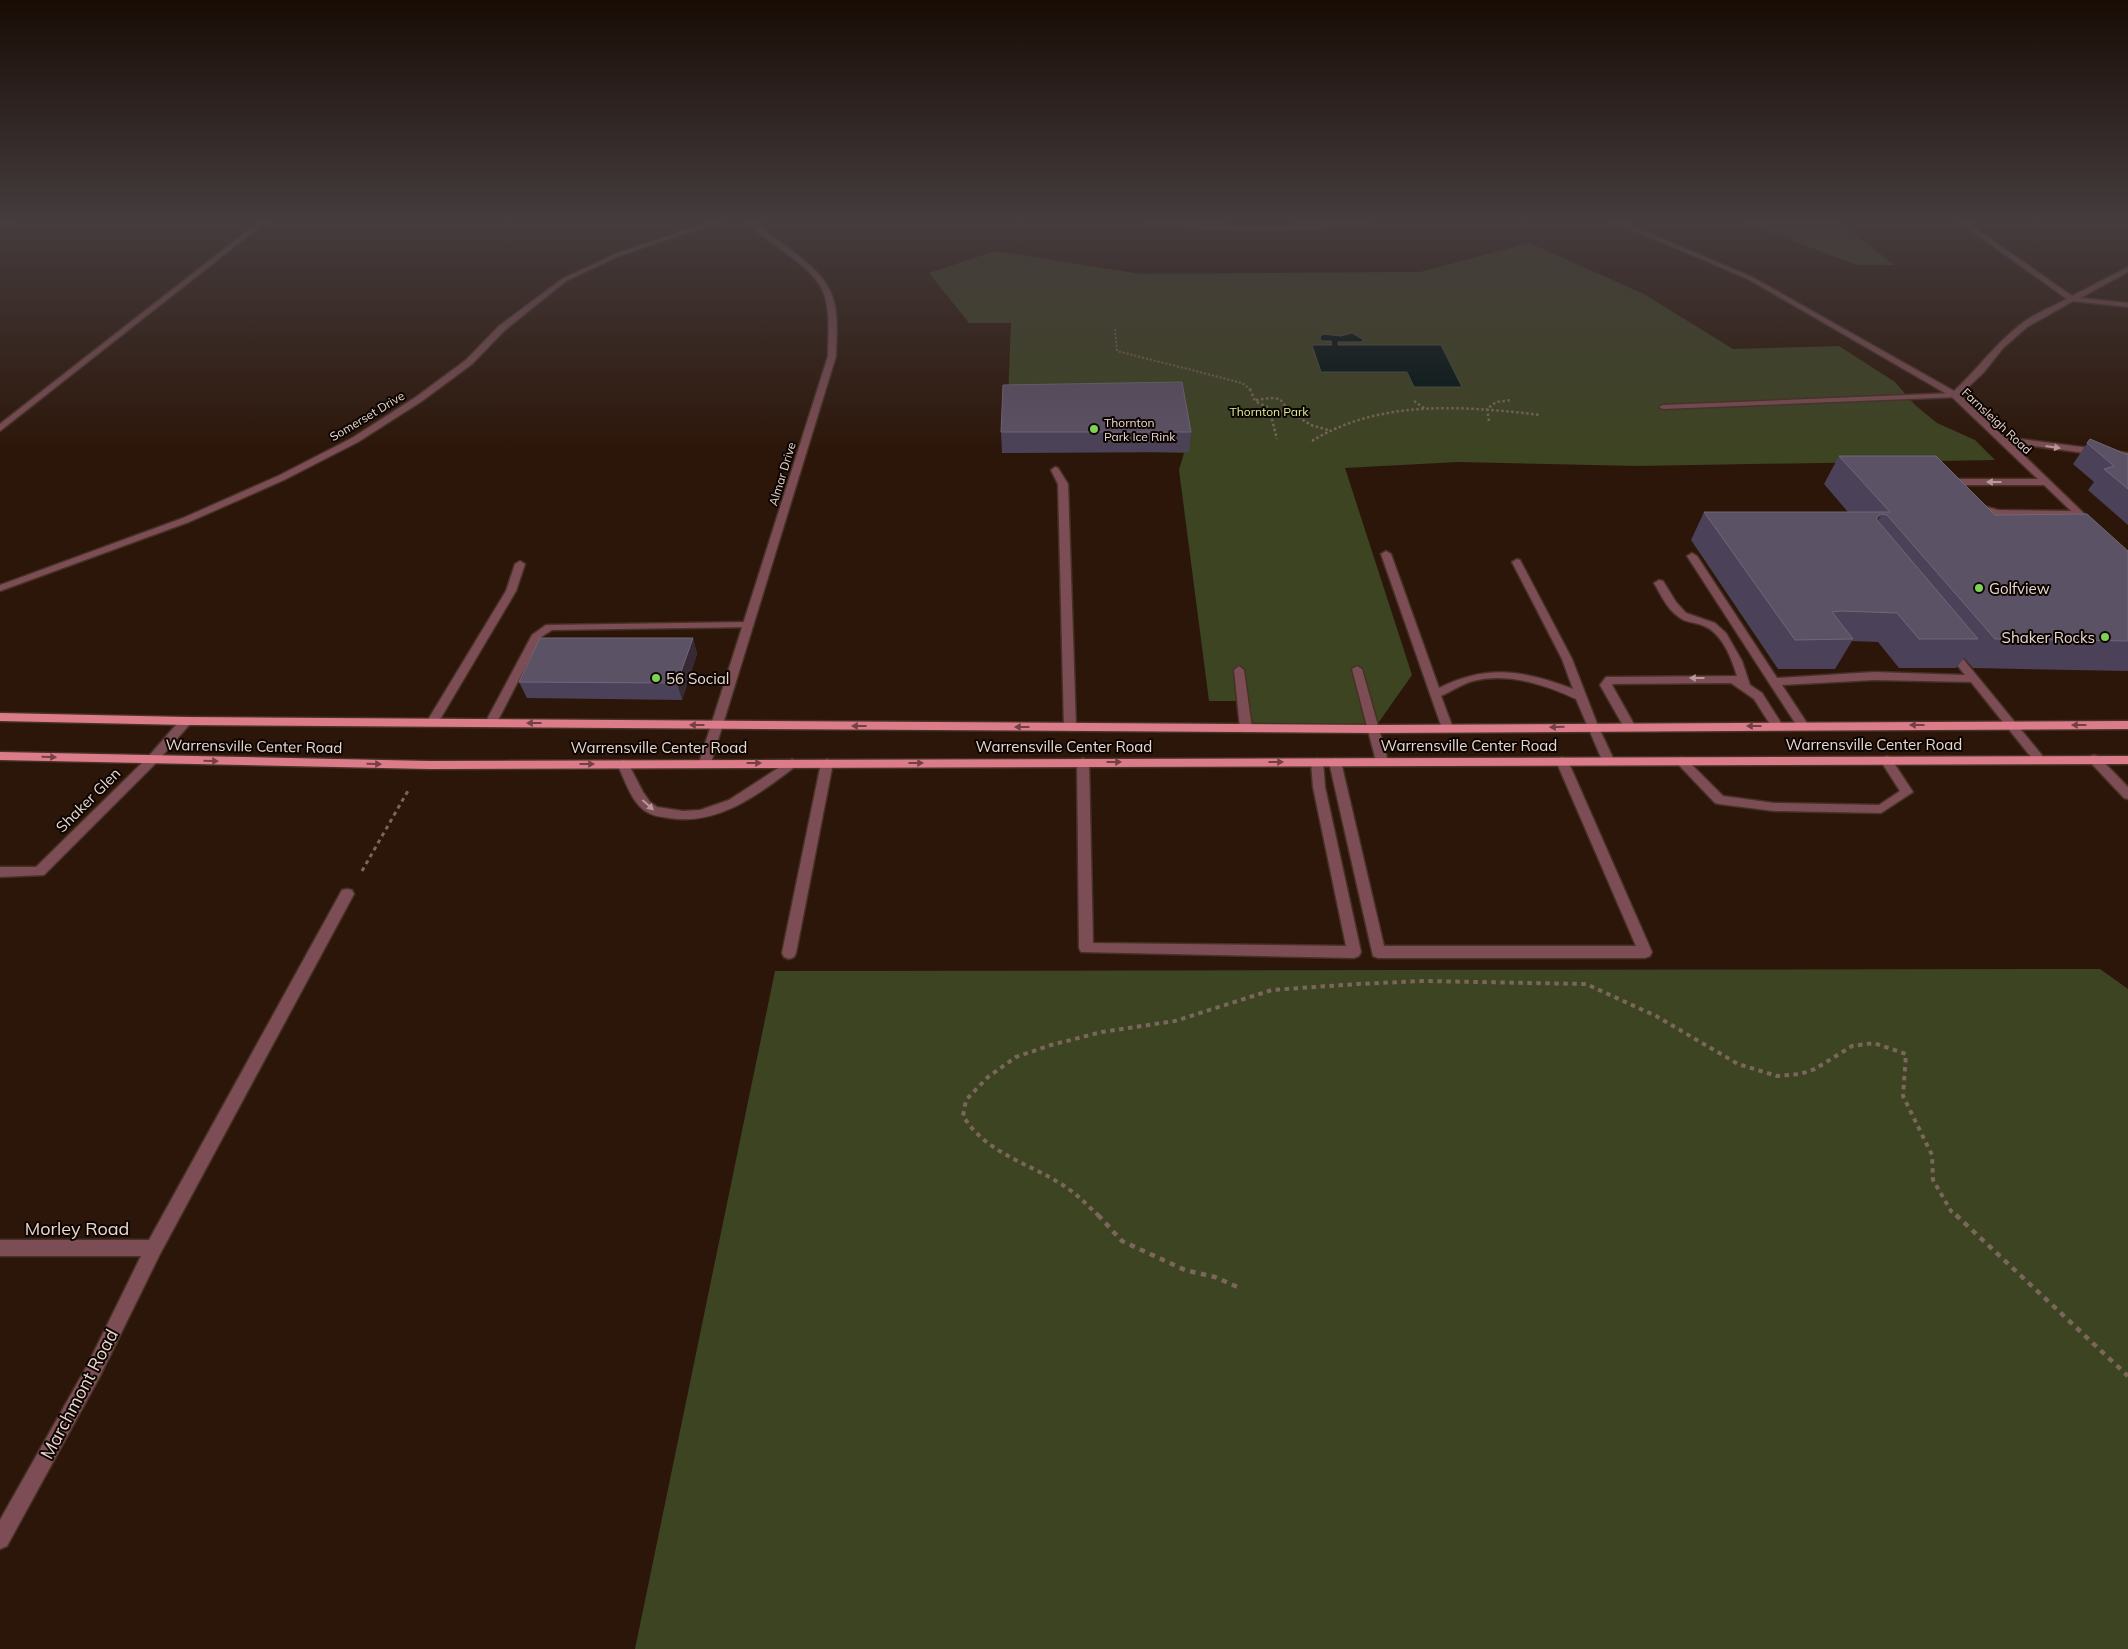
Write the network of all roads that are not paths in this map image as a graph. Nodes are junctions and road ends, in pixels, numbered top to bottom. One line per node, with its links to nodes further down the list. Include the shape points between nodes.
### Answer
1 (166, 298): 9 (street)
2 (541, 298): 21 (street, Somerset Drive, via 502,328 468,362 419,399 355,440 281,478 186,520)
3 (827, 298): 22 (street, Almar Drive, via 832,318 832,356)
4 (1786, 298): 7 (street, Farnsleigh Road)
5 (2072, 299): 6 (street); 7 (street, via 2024,325)
6 (2128, 305)
7 (1955, 395): 8 (street); 10 (street, Farnsleigh Road)
8 (1663, 407)
9 (0, 428)
10 (2004, 440): 11 (street, one-way to 11); 13 (street, Farnsleigh Road)
11 (2128, 456)
12 (1055, 470): 42 (street, via 1063,484)
13 (2043, 482): 14 (street, Farnsleigh Road); 14 (street, one-way to 14, via 1957,484 1957,490 1978,508 1997,513)
14 (2079, 514): 15 (street, Farnsleigh Road)
15 (2100, 534)
16 (1386, 554): 29 (street)
17 (1692, 556): 27 (street)
18 (1517, 562): 30 (street, via 1567,658)
19 (520, 564): 33 (street, via 511,591)
20 (1659, 584): 28 (street, via 1677,611 1719,632 1737,661)
21 (0, 588)
22 (748, 626): 34 (street, via 550,627 537,635); 35 (street, Almar Drive)
23 (1944, 643): 26 (street)
24 (1356, 669): 45 (street)
25 (1239, 670): 43 (street)
26 (1974, 679): 27 (street, via 1876,675); 36 (street)
27 (1774, 682): 41 (street)
28 (1744, 685): 39 (street, one-way to 39, via 1733,679 1718,678 1610,680 1606,685); 40 (street, via 1758,696)
29 (1435, 695): 30 (street, via 1472,678 1504,677 1535,680); 44 (street)
30 (1581, 697): 38 (street)
31 (0, 716): 32 (main road, Warrensville Center Road)
32 (186, 721): 33 (main road, Warrensville Center Road); 47 (street, Shaker Glen)
33 (432, 723): 34 (main road, Warrensville Center Road)
34 (491, 723): 35 (main road, Warrensville Center Road, one-way to 34)
35 (717, 725): 42 (main road, Warrensville Center Road, one-way to 35); 59 (street, Almar Drive)
36 (2011, 725): 37 (main road, Warrensville Center Road, one-way to 36); 41 (main road, Warrensville Center Road, one-way to 41); 50 (street)
37 (2128, 725)
38 (1592, 726): 39 (main road, Warrensville Center Road); 44 (main road, Warrensville Center Road, one-way to 44); 48 (street)
39 (1629, 726): 40 (main road, Warrensville Center Road, one-way to 39)
40 (1777, 726): 41 (main road, Warrensville Center Road)
41 (1803, 726)
42 (1070, 727): 43 (main road, Warrensville Center Road)
43 (1246, 728): 45 (main road, Warrensville Center Road)
44 (1448, 728): 45 (main road, Warrensville Center Road)
45 (1374, 729): 53 (street)
46 (0, 756): 47 (main road, Warrensville Center Road, one-way to 47)
47 (152, 760): 62 (main road, Warrensville Center Road, one-way to 62, via 429,765); 64 (street, Shaker Glen, via 40,872)
48 (1608, 760): 54 (main road, Warrensville Center Road); 55 (main road, Warrensville Center Road)
49 (1886, 760): 50 (main road, Warrensville Center Road); 55 (main road, Warrensville Center Road); 55 (street, via 1907,792 1881,809 1774,807 1719,800)
50 (2039, 760): 51 (main road, Warrensville Center Road)
51 (2094, 760): 52 (main road, Warrensville Center Road); 63 (street)
52 (2128, 760)
53 (1382, 761): 54 (main road, Warrensville Center Road); 58 (main road, Warrensville Center Road)
54 (1562, 761): 58 (street, via 1645,952 1378,952)
55 (1681, 761)
56 (1083, 762): 57 (main road, Warrensville Center Road, one-way to 57); 57 (street, via 1086,948 1354,952); 61 (main road, Warrensville Center Road, one-way to 56)
57 (1317, 762): 58 (main road, Warrensville Center Road)
58 (1335, 762)
59 (705, 763): 60 (main road, Warrensville Center Road, one-way to 60); 62 (main road, Warrensville Center Road)
60 (792, 763): 61 (main road, Warrensville Center Road); 62 (street, one-way to 60, via 638,794 651,809 674,816 721,809 762,786)
61 (827, 763): 66 (street)
62 (623, 764)
63 (2128, 795)
64 (0, 872)
65 (347, 894): 68 (street, Marchmont Road)
66 (789, 953)
67 (0, 1248): 68 (street, Morley Road)
68 (154, 1248): 69 (street, Marchmont Road, via 93,1372)
69 (0, 1539)

